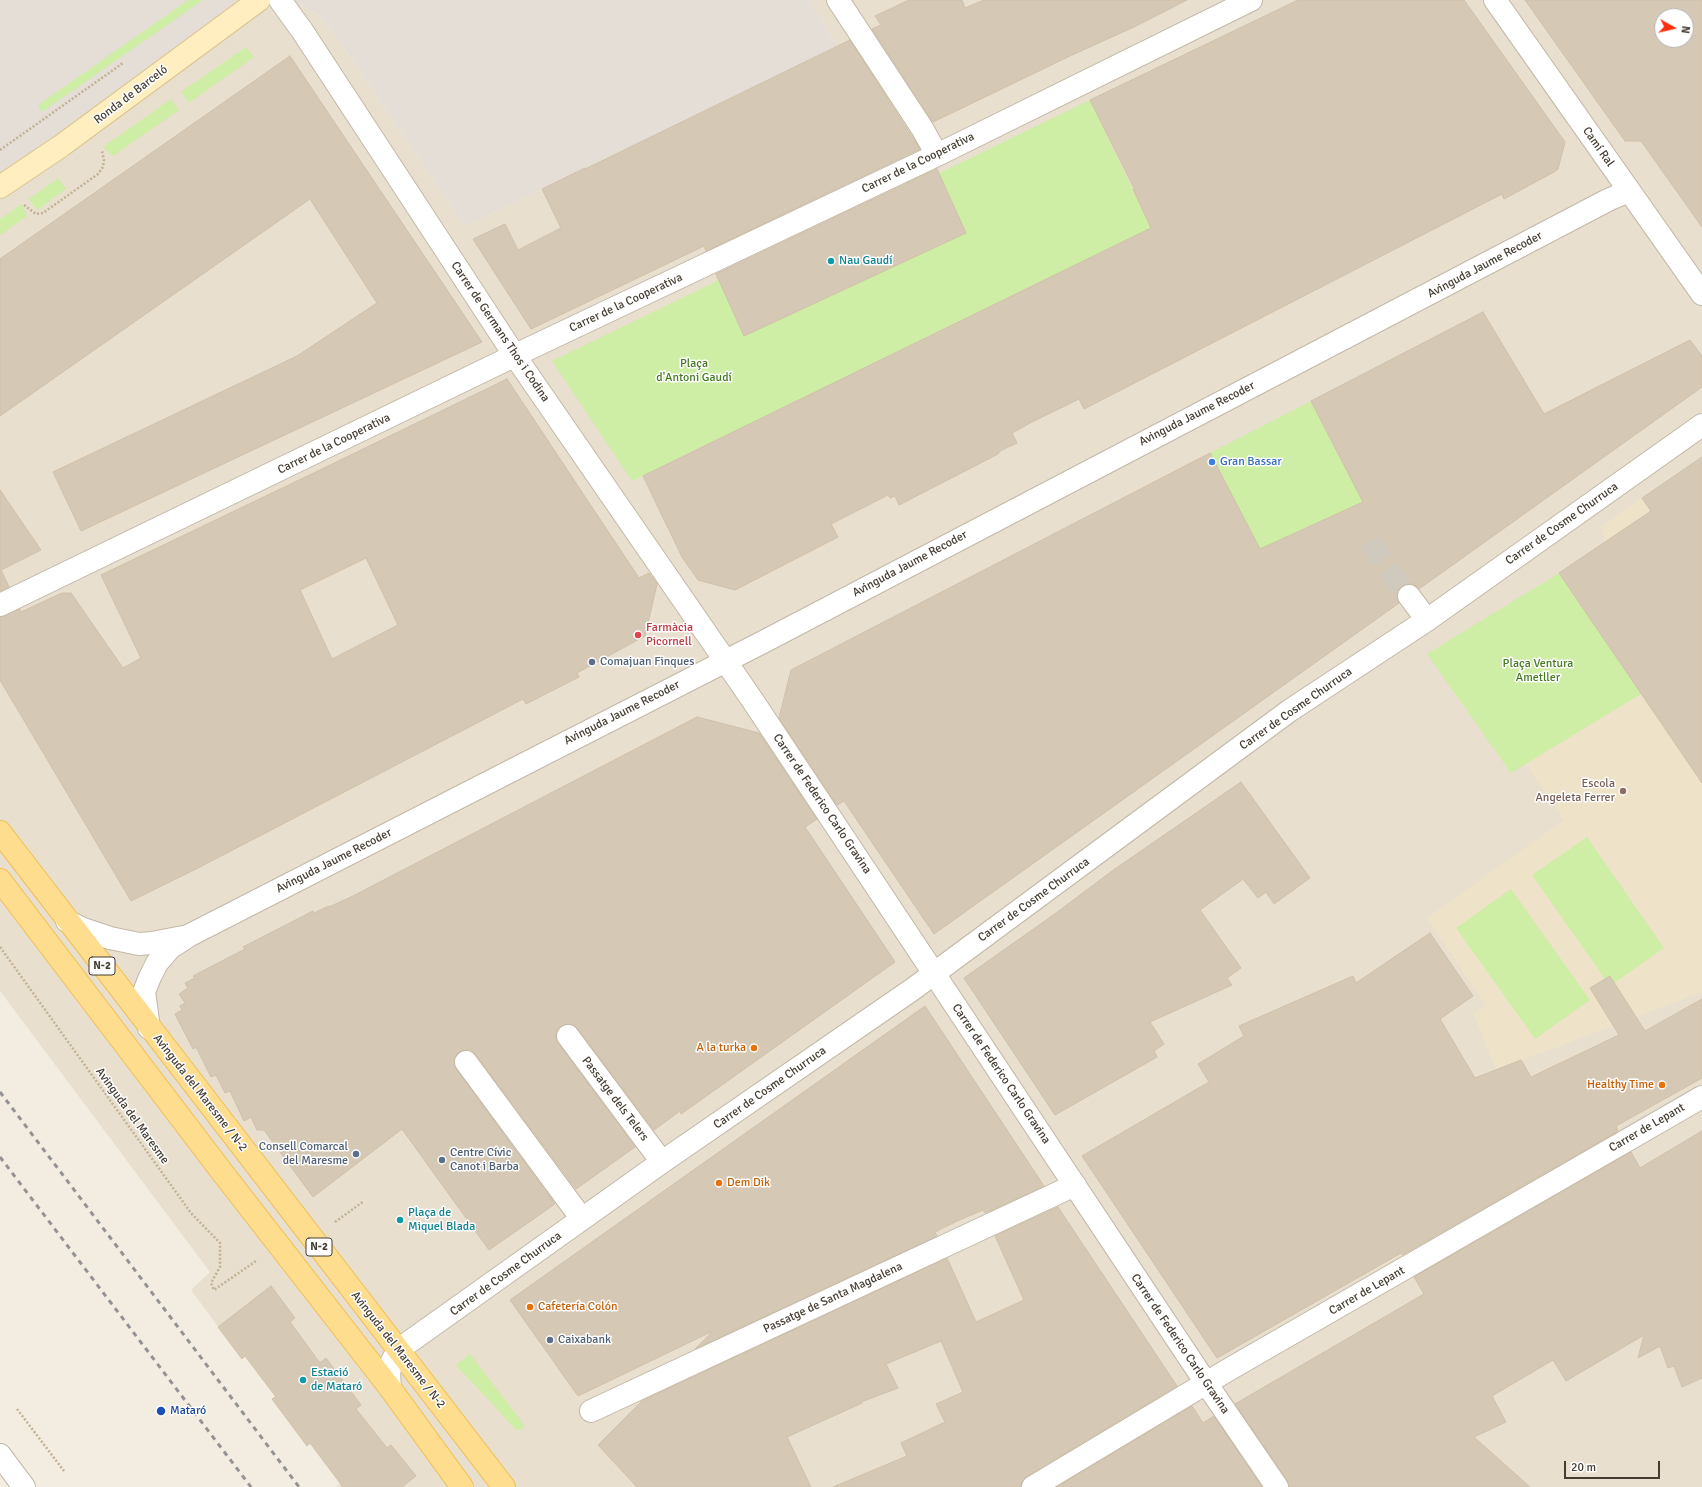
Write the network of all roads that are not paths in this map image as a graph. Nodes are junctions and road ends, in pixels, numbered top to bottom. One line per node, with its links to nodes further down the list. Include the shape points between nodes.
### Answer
1 (259, 0): 7 (street, Ronda de Barceló, via 61,146)
2 (280, 0): 10 (street, Carrer de Germans Thos i Codina)
3 (838, 0): 6 (street)
4 (1251, 0): 6 (street, Carrer de la Cooperativa)
5 (1495, 0): 8 (street, Camí Ral)
6 (937, 155): 10 (street, Carrer de la Cooperativa)
7 (0, 186)
8 (1629, 191): 9 (street, Camí Ral); 15 (street, Avinguda Jaume Recoder)
9 (1702, 294)
10 (515, 356): 13 (street, Carrer de la Cooperativa); 15 (street, Carrer de Germans Thos i Codina)
11 (1702, 425): 14 (street, Carrer de Cosme Churruca)
12 (1409, 596): 14 (street)
13 (0, 605)
14 (1427, 620): 20 (street, Carrer de Cosme Churruca, via 1289,711)
15 (726, 661): 19 (street, Avinguda Jaume Recoder); 20 (street, Carrer de Federico Carlo Gravina)
16 (0, 832): 18 (main road, Avinguda del Maresme / N-2 / N-2)
17 (0, 880): 30 (main road, N-2)
18 (67, 921): 19 (street, Avinguda Jaume Recoder, via 110,938 139,944 152,944); 21 (main road, Avinguda del Maresme / N-2 / N-2)
19 (190, 935): 21 (street, Avinguda Jaume Recoder, via 170,948 157,963 150,977 144,992)
20 (934, 974): 25 (street, Carrer de Cosme Churruca); 26 (street, Carrer de Federico Carlo Gravina)
21 (149, 1028): 28 (main road, Avinguda del Maresme / N-2 / N-2)
22 (568, 1036): 25 (street, Passatge dels Telers)
23 (466, 1062): 27 (street)
24 (1702, 1097): 29 (street, Carrer de Lepant)
25 (662, 1162): 27 (street, Carrer de Cosme Churruca)
26 (1075, 1185): 29 (street, Carrer de Federico Carlo Gravina); 31 (street, Passatge de Santa Magdalena)
27 (582, 1219): 28 (street, Carrer de Cosme Churruca)
28 (398, 1350): 30 (street, via 389,1373); 35 (main road, Avinguda del Maresme / N-2 / N-2)
29 (1206, 1384): 36 (street, Carrer de Lepant); 37 (street, Carrer de Federico Carlo Gravina)
30 (390, 1388): 34 (main road, N-2)
31 (591, 1411)
32 (0, 1456): 33 (street)
33 (24, 1487)
34 (462, 1487)
35 (504, 1487)
36 (1033, 1487)
37 (1277, 1487)

